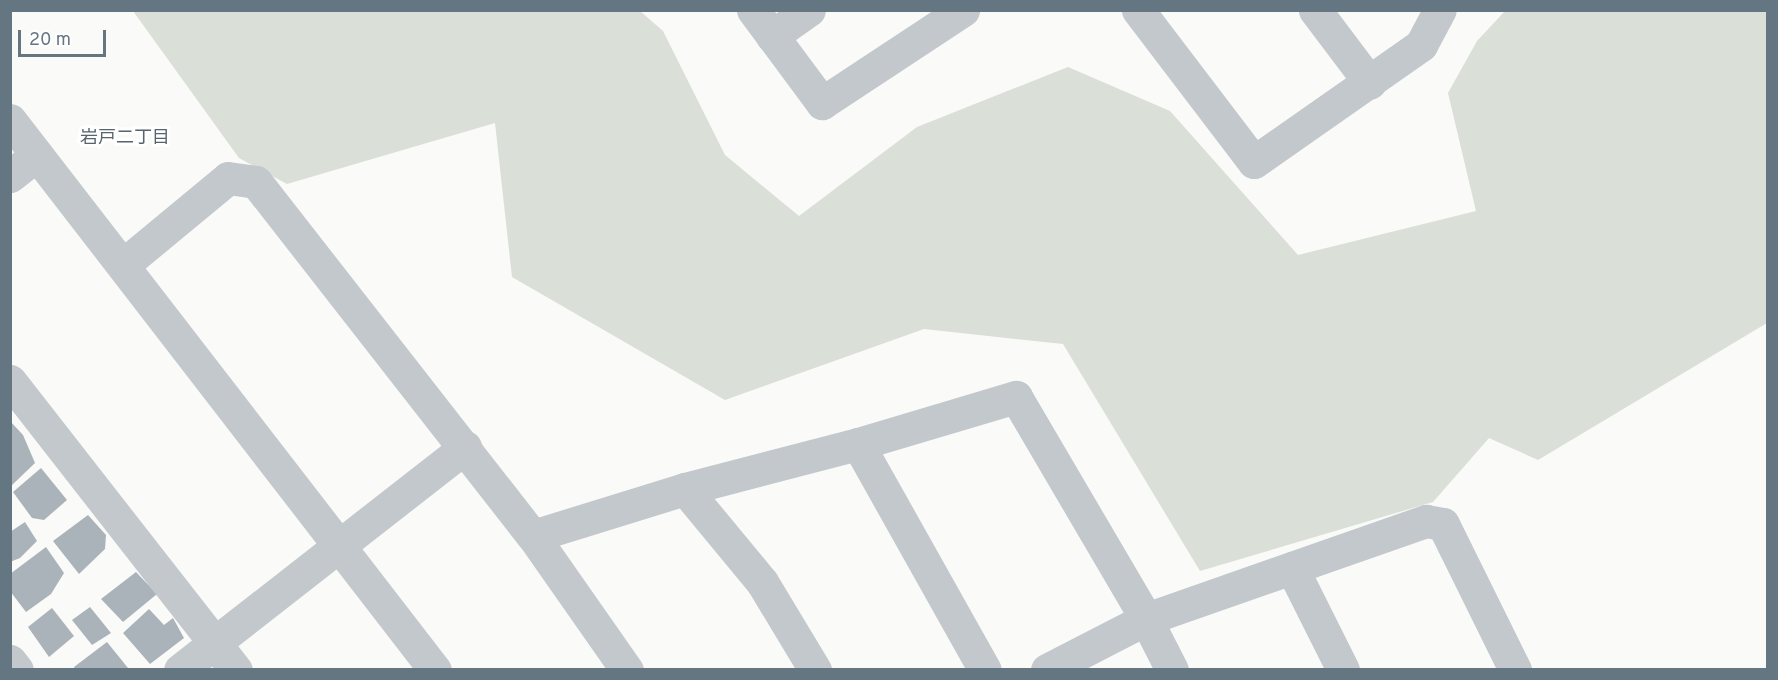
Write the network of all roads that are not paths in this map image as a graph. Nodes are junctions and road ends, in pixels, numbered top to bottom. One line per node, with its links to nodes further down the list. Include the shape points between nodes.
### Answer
1 (809, 10): 6 (street)
2 (963, 10): 6 (street, via 822,103)
3 (1138, 10): 7 (street, via 1254,162)
4 (1315, 10): 7 (street)
5 (1440, 10): 7 (street, via 1421,45)
6 (763, 23)
7 (1370, 83)
8 (10, 120): 9 (street)
9 (37, 155): 10 (street); 11 (street)
10 (10, 176)
11 (123, 265): 14 (street, via 228,178 256,182); 17 (street)
12 (10, 381): 20 (street)
13 (858, 444): 15 (street); 19 (street, via 1016,397); 28 (street)
14 (465, 447): 16 (street); 17 (street)
15 (685, 489): 16 (street); 27 (street, via 762,582)
16 (533, 536): 26 (street)
17 (339, 545): 20 (street); 25 (street)
18 (1292, 568): 19 (street); 31 (street); 32 (street, via 1426,521 1443,524)
19 (1146, 620): 29 (street); 30 (street)
20 (214, 643): 23 (street); 24 (street)
21 (10, 661): 22 (street)
22 (17, 669)
23 (180, 669)
24 (236, 669)
25 (435, 669)
26 (627, 669)
27 (815, 669)
28 (985, 669)
29 (1047, 669)
30 (1172, 669)
31 (1343, 669)
32 (1515, 669)

